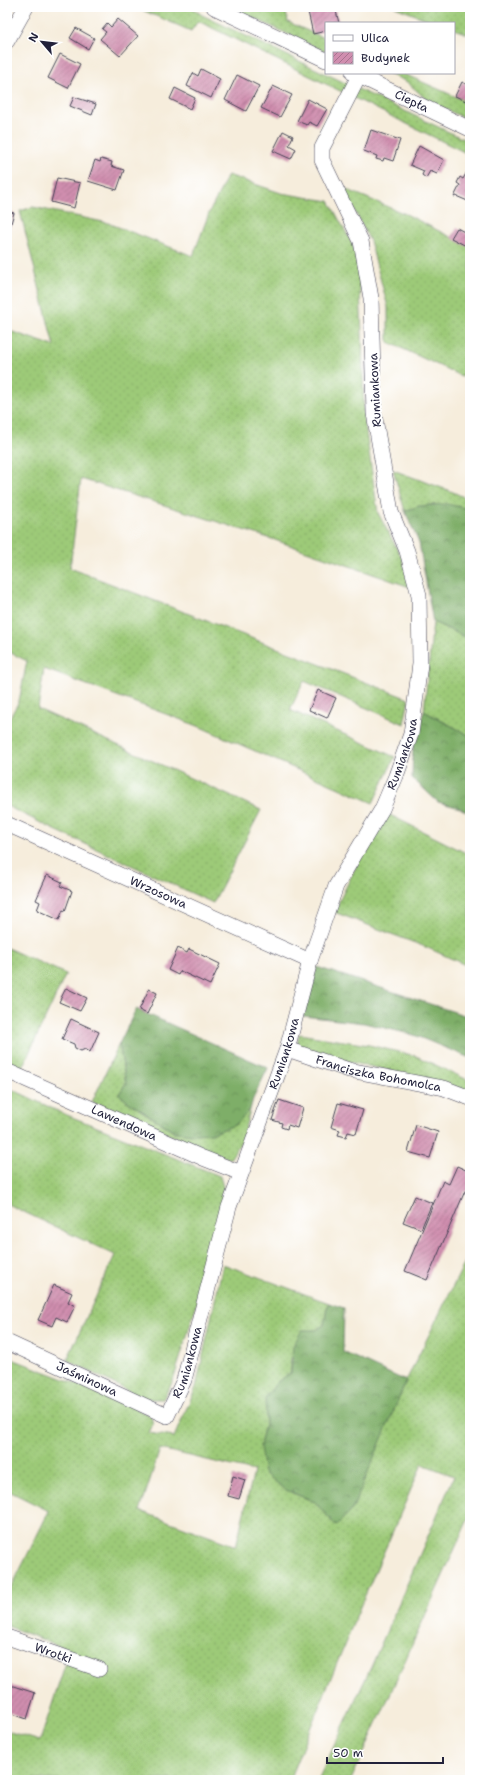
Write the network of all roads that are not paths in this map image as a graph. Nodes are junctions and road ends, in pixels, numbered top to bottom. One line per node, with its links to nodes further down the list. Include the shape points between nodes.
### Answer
1 (26, 7): 3 (street)
2 (214, 7): 4 (street)
3 (7, 41)
4 (325, 60)
5 (356, 74): 6 (street, Ciepła); 8 (street, Rumiankowa, via 322,148 322,160 361,241 371,298 374,413 392,512 407,550 419,595 420,664 411,734 396,776 382,809 336,886)
6 (470, 129)
7 (7, 824): 8 (street, Wrzosowa)
8 (310, 961): 9 (street, Rumiankowa)
9 (287, 1049): 11 (street, Franciszka Bohomolca, via 349,1070 444,1088); 12 (street, Rumiankowa)
10 (7, 1071): 12 (street, Lawendowa)
11 (470, 1098)
12 (241, 1173): 14 (street, Rumiankowa, via 229,1207 184,1380)
13 (7, 1342): 14 (street, Jaśminowa)
14 (167, 1416)
15 (7, 1637): 16 (street, Wrotki)
16 (99, 1669)

